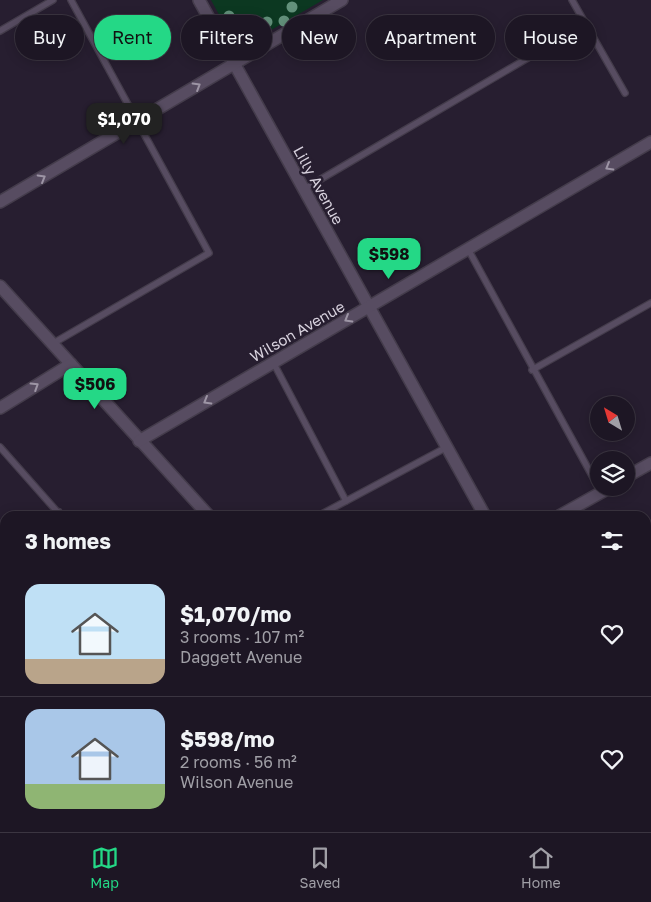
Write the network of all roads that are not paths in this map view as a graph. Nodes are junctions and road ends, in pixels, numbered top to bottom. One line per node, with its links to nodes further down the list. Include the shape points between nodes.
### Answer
1 (53, 0): 7 (lane)
2 (71, 0): 12 (lane)
3 (200, 0): 10 (street, Lilly Avenue)
4 (342, 0): 10 (street)
5 (572, 0): 6 (lane)
6 (581, 15)
7 (0, 31)
8 (596, 42): 11 (lane)
9 (524, 60): 14 (lane)
10 (234, 64): 12 (street, one-way to 10); 14 (street, Lilly Avenue)
11 (625, 93)
12 (138, 122): 15 (street, one-way to 12); 20 (lane, via 209,253)
13 (651, 142): 16 (street, Wilson Avenue, one-way to 16)
14 (304, 189): 19 (street, Lilly Avenue)
15 (0, 202)
16 (468, 249): 19 (street, Wilson Avenue); 23 (lane)
17 (0, 286): 20 (street)
18 (651, 303): 23 (lane)
19 (368, 307): 21 (street, Wilson Avenue, one-way to 21); 27 (street, Lilly Avenue)
20 (52, 344): 22 (street)
21 (273, 362): 25 (street, Wilson Avenue, one-way to 25); 32 (lane)
22 (71, 364): 24 (street, one-way to 22); 25 (street)
23 (532, 370): 29 (lane)
24 (0, 408)
25 (140, 440): 34 (street)
26 (0, 447): 33 (lane)
27 (446, 448): 32 (lane); 36 (street, Lilly Avenue)
28 (651, 463): 30 (street)
29 (590, 465)
30 (635, 473)
31 (594, 496): 37 (street)
32 (346, 501): 35 (lane)
33 (57, 511)
34 (204, 511)
35 (327, 511)
36 (482, 511)
37 (568, 511)

